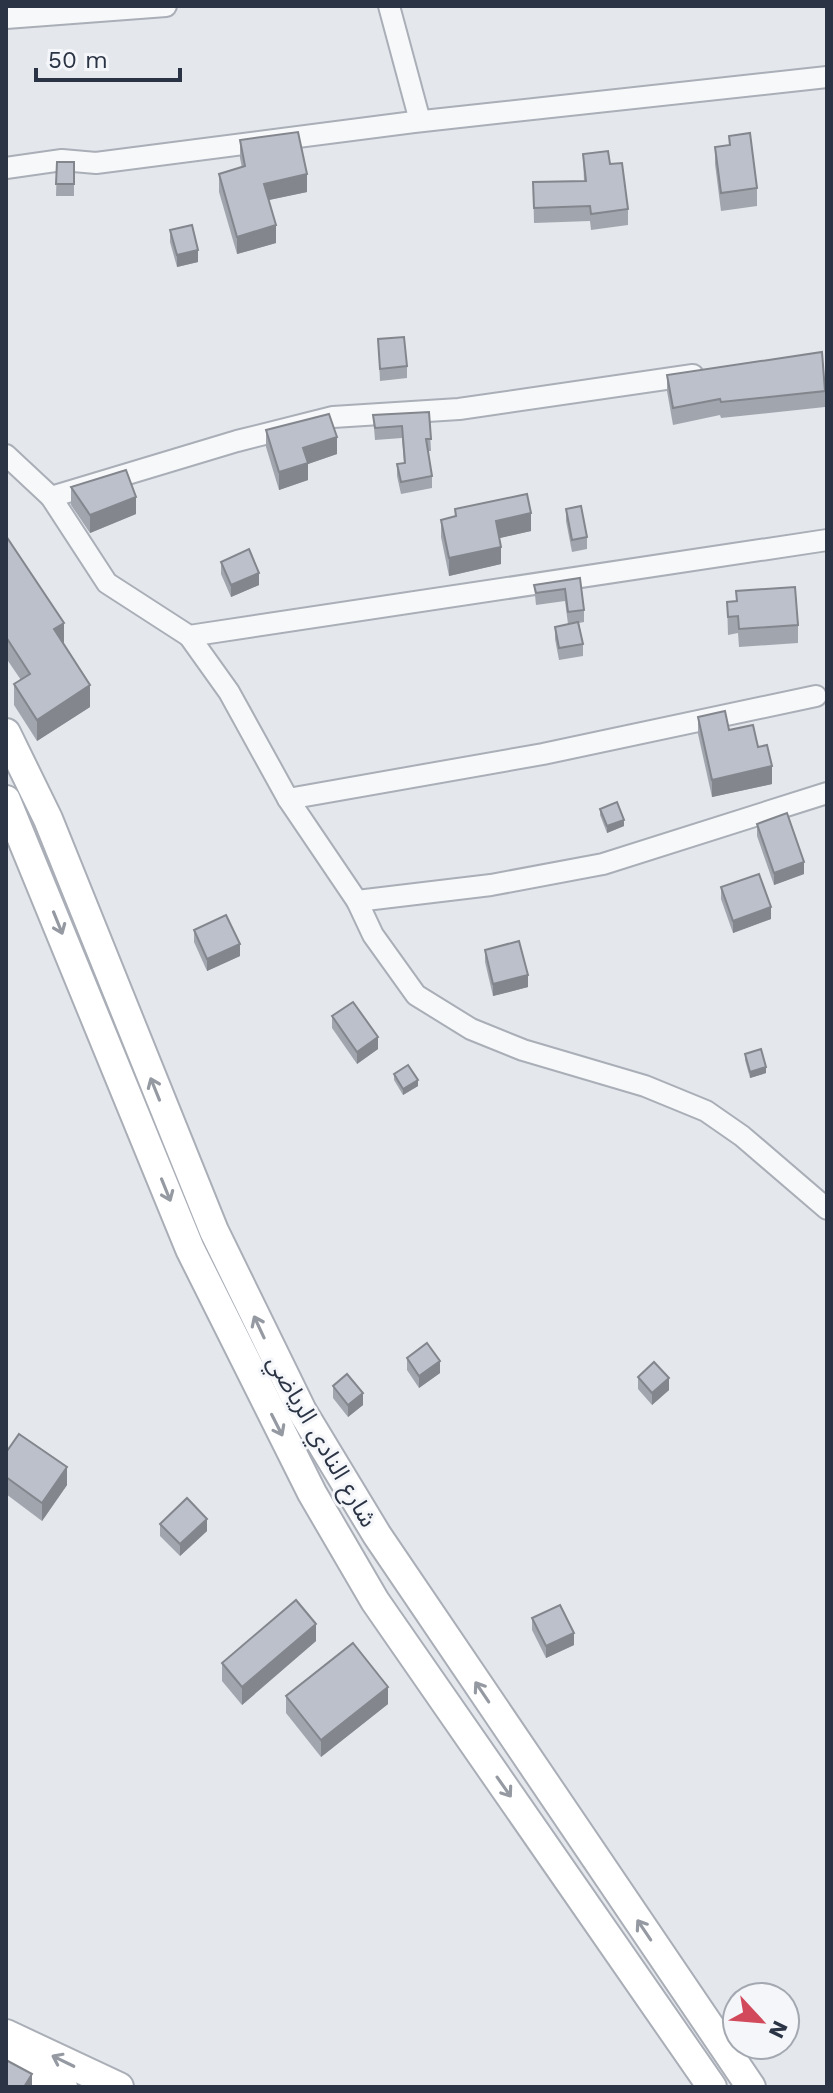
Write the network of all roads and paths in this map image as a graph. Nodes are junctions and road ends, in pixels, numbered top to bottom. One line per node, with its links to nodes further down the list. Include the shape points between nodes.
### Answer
1 (166, 6): 3 (street)
2 (389, 6): 5 (street)
3 (6, 18)
4 (827, 77): 5 (street)
5 (420, 121): 6 (street, via 96,163 62,160)
6 (6, 168)
7 (709, 372): 9 (street, via 459,409 333,417)
8 (6, 455): 9 (street)
9 (51, 497): 11 (street, via 107,583)
10 (827, 540): 11 (street)
11 (189, 636): 15 (street, via 229,692)
12 (816, 696): 15 (street, via 543,754)
13 (6, 733): 17 (main road, شارع النادي الرياضي)
14 (827, 793): 19 (street, via 603,864 491,885)
15 (288, 799): 19 (street)
16 (6, 800): 18 (main road, شارع النادي الرياضي)
17 (69, 873): 18 (main road); 21 (main road, شارع النادي الرياضي, one-way to 17, via 377,1535 269,1347 214,1231)
18 (42, 883): 22 (main road, شارع النادي الرياضي, one-way to 22, via 190,1249 261,1395 375,1601)
19 (357, 901): 20 (street, via 373,935 416,995 441,1012 523,1050 645,1086 706,1111)
20 (827, 1209)
21 (510, 1733): 22 (main road); 23 (main road, شارع النادي الرياضي, one-way to 21)
22 (483, 1756): 24 (main road, شارع النادي الرياضي, one-way to 24)
23 (672, 1971): 24 (main road); 30 (main road, شارع النادي الرياضي)
24 (646, 1992): 29 (main road, شارع النادي الرياضي)
25 (6, 2034): 27 (main road, one-way to 25)
26 (6, 2058): 28 (main road)
27 (114, 2086)
28 (63, 2087)
29 (712, 2087)
30 (751, 2087)

